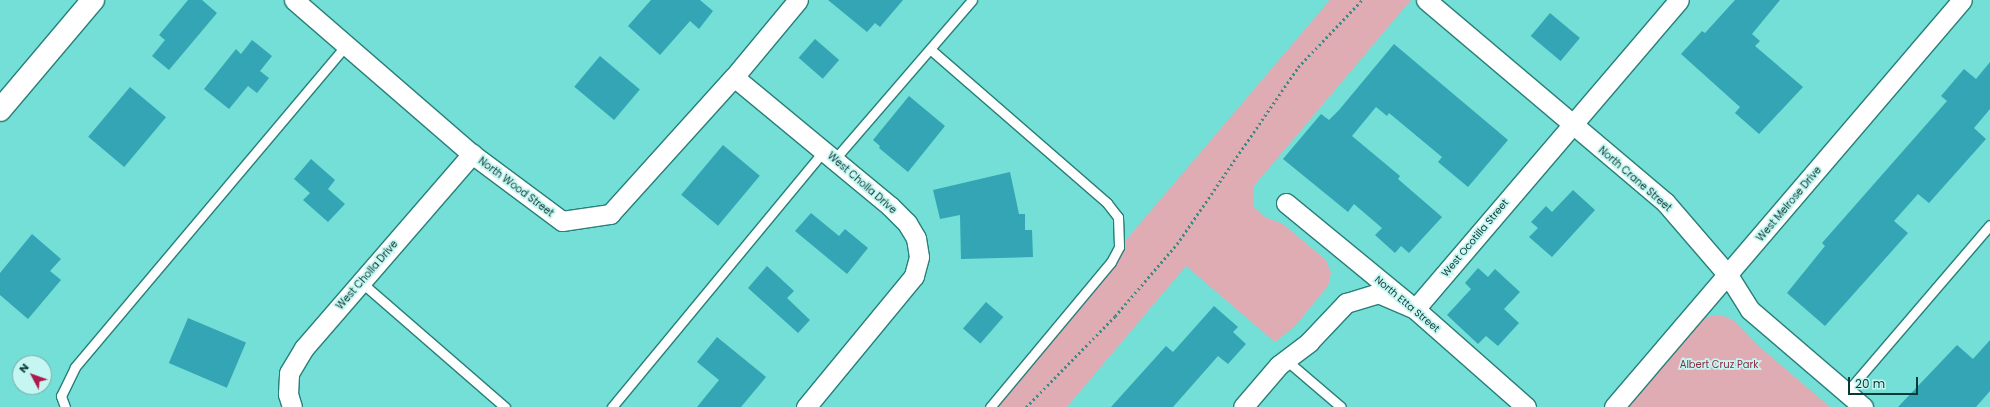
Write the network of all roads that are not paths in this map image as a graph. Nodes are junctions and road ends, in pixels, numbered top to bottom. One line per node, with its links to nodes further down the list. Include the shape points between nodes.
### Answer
1 (93, 0): 11 (main road)
2 (294, 0): 8 (street, North Wood Street)
3 (798, 0): 10 (street, North Wood Street)
4 (972, 0): 9 (lane)
5 (1427, 0): 12 (street, North Crane Street)
6 (1679, 0): 12 (street, West Ocotilla Street)
7 (1962, 0): 17 (street, West Melrose Drive)
8 (346, 45): 13 (street, North Wood Street); 22 (lane, via 75,368 61,396)
9 (930, 49): 14 (lane); 27 (lane, via 1107,203 1118,217 1119,247 1111,262)
10 (734, 77): 13 (street, North Wood Street, via 610,214 562,221); 14 (street, West Cholla Drive)
11 (0, 110)
12 (1571, 125): 17 (street, North Crane Street, via 1665,202); 19 (street, West Ocotilla Street)
13 (472, 154): 18 (street, West Cholla Drive)
14 (829, 155): 25 (lane); 26 (street, West Cholla Drive, via 907,223 916,238 919,257 914,276)
15 (1286, 202): 19 (street, North Etta Street)
16 (1990, 225): 21 (lane)
17 (1728, 275): 21 (street, North Crane Street, via 1750,310); 31 (street, West Melrose Drive)
18 (361, 282): 23 (street, West Cholla Drive, via 304,348 289,373 288,394); 24 (lane)
19 (1415, 310): 20 (street, via 1378,293 1346,304 1309,342); 30 (street, North Etta Street)
20 (1286, 360): 28 (street); 29 (lane)
21 (1846, 393): 32 (street, North Crane Street)
22 (65, 407)
23 (292, 407)
24 (505, 407)
25 (612, 407)
26 (806, 407)
27 (990, 407)
28 (1243, 407)
29 (1340, 407)
30 (1526, 407)
31 (1614, 407)
32 (1863, 407)

